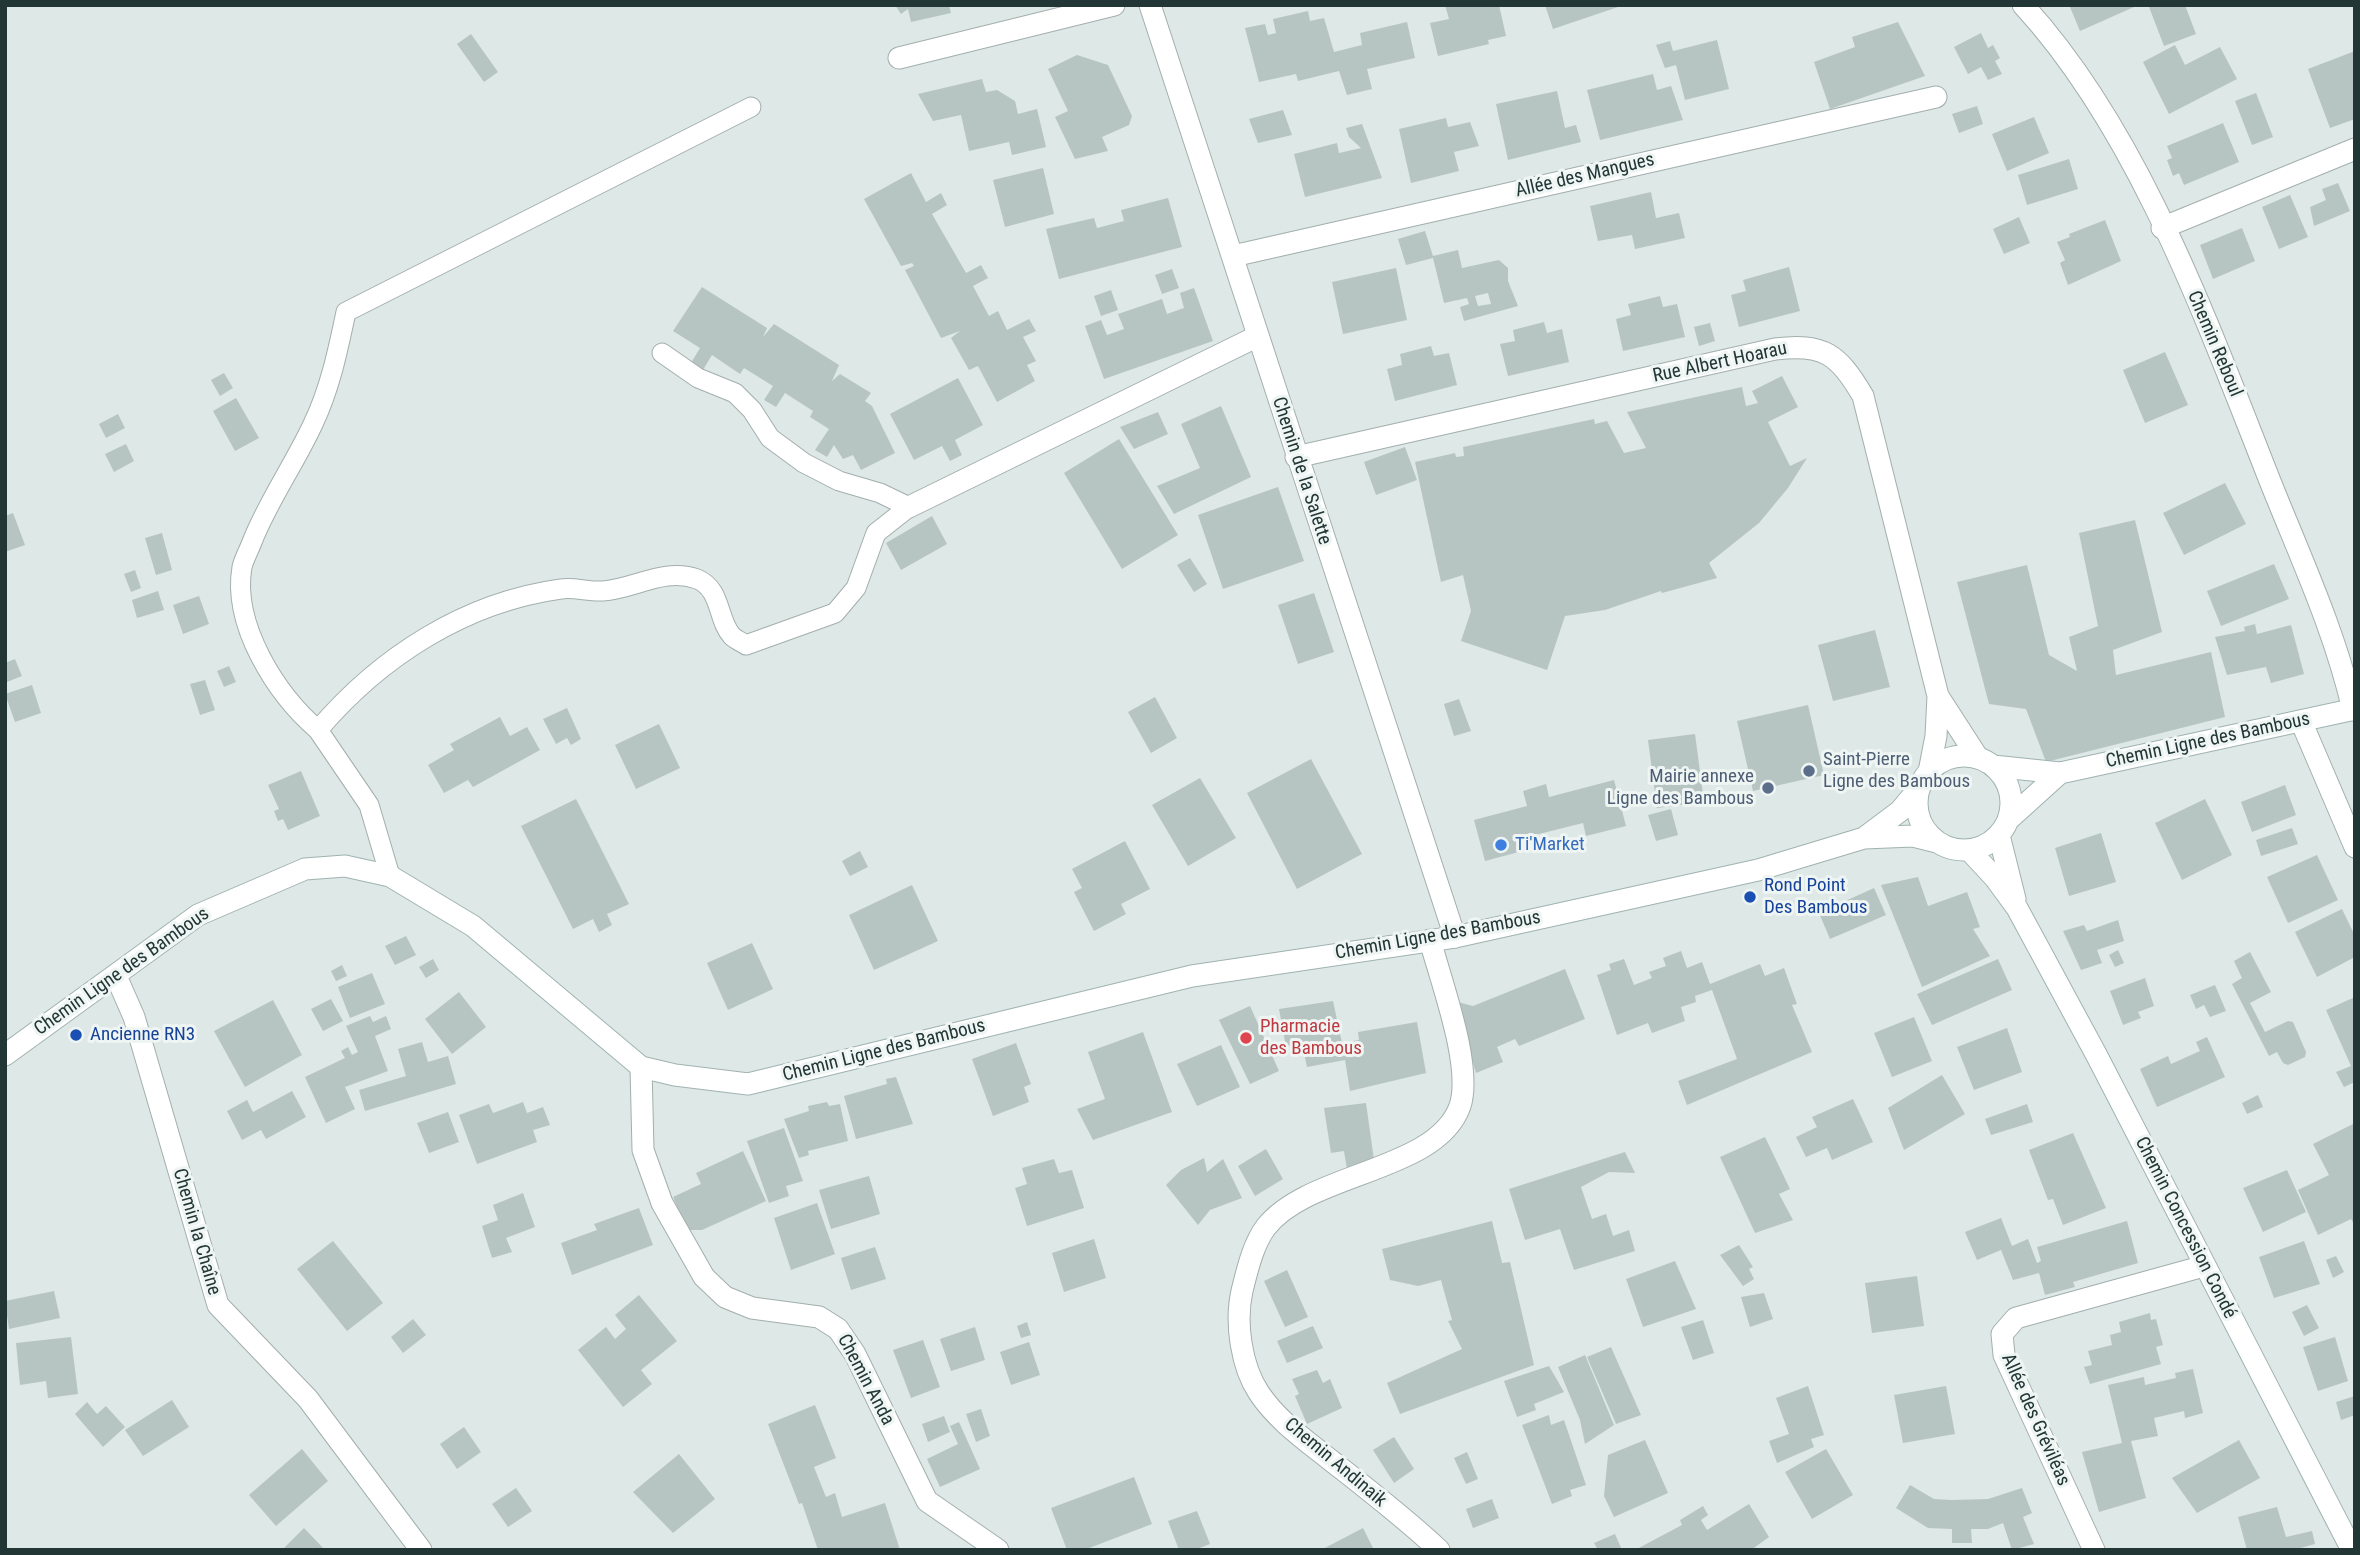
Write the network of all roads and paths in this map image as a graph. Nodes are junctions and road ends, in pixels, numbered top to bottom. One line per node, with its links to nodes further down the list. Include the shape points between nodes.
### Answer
1 (1114, 5): 4 (street)
2 (1150, 5): 9 (street, Chemin de la Salette)
3 (2023, 5): 8 (street, Chemin Reboul, via 2057,42 2115,132)
4 (899, 58)
5 (1936, 97): 9 (street, Allée des Mangues)
6 (751, 107): 17 (lane, via 346,312 314,423 264,512 242,567 245,614 268,674)
7 (2355, 149): 8 (street)
8 (2162, 228): 15 (street, Chemin Reboul, via 2204,314 2315,593)
9 (1233, 256): 10 (street, Chemin de la Salette)
10 (1258, 335): 12 (street, Chemin de la Salette); 13 (street)
11 (662, 353): 13 (lane, via 698,378 736,393 770,438 804,463)
12 (1296, 457): 14 (street, Rue Albert Hoarau, via 1774,349 1803,346 1826,351 1847,369 1863,396); 28 (street, Chemin de la Salette)
13 (909, 507): 17 (lane, via 876,533 856,588 835,613 746,645 731,635 712,590 697,579 663,576 604,591 564,589 505,599 403,650 344,700)
14 (1938, 696): 18 (street, Rue Albert Hoarau); 20 (street, Rue Albert Hoarau, via 1936,736)
15 (2354, 709): 16 (street, Chemin Ligne des Bambous)
16 (2301, 722): 19 (street, Chemin Ligne des Bambous); 24 (street)
17 (318, 730): 26 (lane, via 369,805)
18 (1986, 762): 19 (street, Chemin Ligne des Bambous); 20 (street, via 1952,757); 21 (street, via 2009,788 2011,804)
19 (2060, 773): 21 (street, Chemin Ligne des Bambous)
20 (1925, 779): 22 (street, Chemin Ligne des Bambous, via 1900,811); 23 (street, via 1917,796 1918,815)
21 (2003, 827): 25 (street, via 1986,845); 27 (street, Chemin Concession Condé)
22 (1864, 838): 23 (street, Chemin Ligne des Bambous, via 1913,836); 28 (street, Chemin Ligne des Bambous, via 1758,870)
23 (1937, 842): 25 (street)
24 (2355, 847)
25 (1969, 850): 27 (street, Chemin Concession Condé)
26 (390, 876): 30 (street, Chemin Ligne des Bambous, via 345,866 305,869 198,915); 32 (street, Chemin Ligne des Bambous, via 473,926)
27 (2017, 908): 33 (street, Chemin Concession Condé)
28 (1455, 937): 29 (street, Chemin Ligne des Bambous)
29 (1430, 940): 32 (street, Chemin Ligne des Bambous, via 1192,976 748,1084); 37 (street, Chemin Andinaik, via 1462,1061 1460,1106 1452,1119 1419,1147 1393,1163 1323,1187 1266,1227 1248,1265 1238,1308 1243,1353 1259,1392 1288,1426)
30 (116, 975): 31 (street, Chemin Ligne des Bambous); 35 (street, Chemin la Chaîne, via 134,1017 218,1306 309,1399)
31 (5, 1055)
32 (641, 1067): 36 (street, Chemin Anda, via 643,1150 663,1203 704,1277 725,1297 752,1308 819,1317 838,1329 855,1354 927,1501)
33 (2204, 1266): 34 (street, Chemin Concession Condé); 38 (street, Allée des Gréviléas, via 2016,1318 2002,1334 2004,1355)
34 (2346, 1521): 39 (street, Chemin Concession Condé)
35 (421, 1550)
36 (998, 1550)
37 (1439, 1550)
38 (2094, 1550)
39 (2352, 1550)

